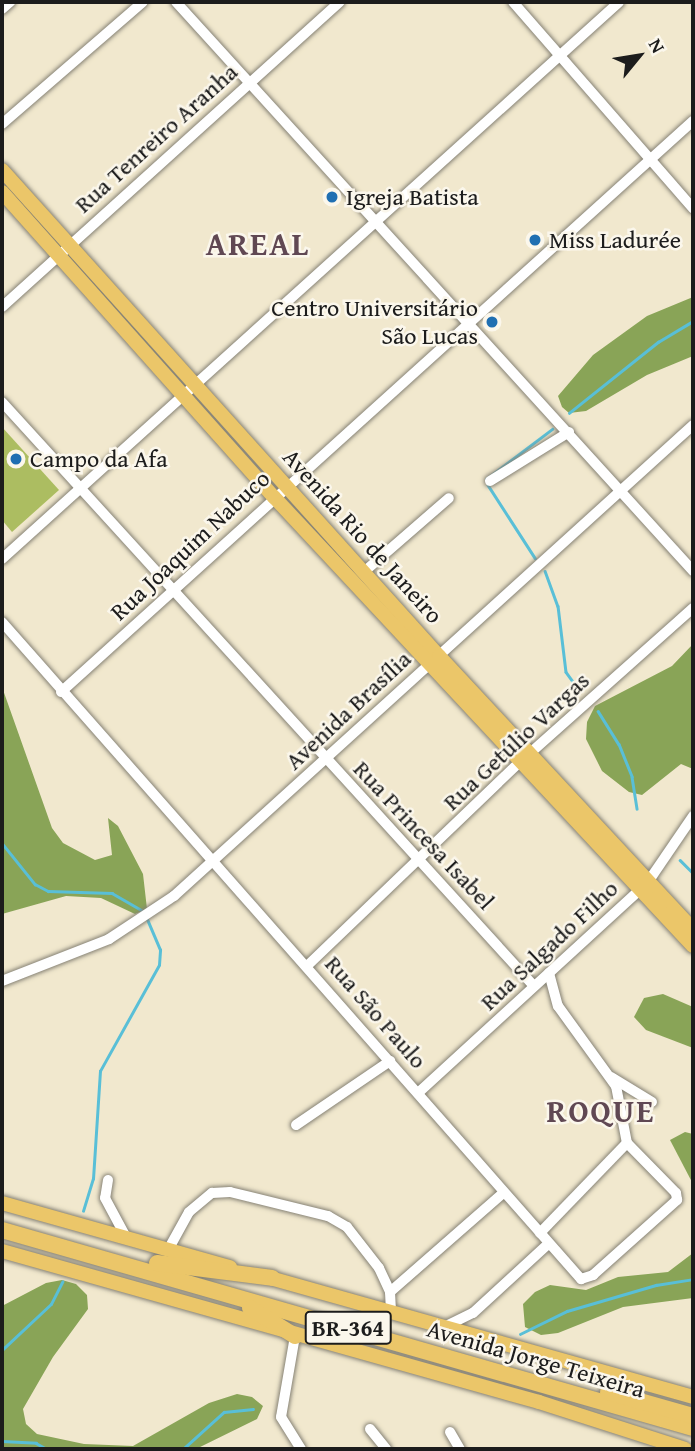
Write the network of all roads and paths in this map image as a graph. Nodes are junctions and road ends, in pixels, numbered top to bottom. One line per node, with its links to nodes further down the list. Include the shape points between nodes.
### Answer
1 (10, 2): 7 (street)
2 (143, 2): 11 (street)
3 (176, 2): 9 (street)
4 (339, 2): 9 (street, Rua Tenreiro Aranha)
5 (513, 2): 8 (street)
6 (619, 2): 8 (street)
7 (2, 9)
8 (560, 55): 12 (street); 16 (street)
9 (249, 84): 16 (street); 17 (street, Rua Tenreiro Aranha)
10 (693, 121): 12 (street, Rua Joaquim Nabuco)
11 (2, 124)
12 (651, 159): 15 (street); 19 (street, Rua Joaquim Nabuco)
13 (2, 170): 17 (main road, Avenida Rio de Janeiro)
14 (2, 192): 17 (main road, Avenida Rio de Janeiro)
15 (693, 208)
16 (374, 224): 19 (street); 20 (street)
17 (63, 249): 18 (street, Rua Tenreiro Aranha); 20 (main road, Avenida Rio de Janeiro); 21 (main road, Avenida Rio de Janeiro)
18 (2, 307)
19 (469, 326): 24 (street); 26 (street, Rua Joaquim Nabuco)
20 (198, 383): 21 (street); 26 (main road, Avenida Rio de Janeiro)
21 (186, 394): 27 (street); 29 (main road, Avenida Rio de Janeiro)
22 (2, 402): 27 (street, Rua Princesa Isabel)
23 (693, 425): 28 (street, Avenida Brasília)
24 (569, 432): 25 (street); 28 (street)
25 (491, 481)
26 (286, 485): 29 (street, Rua Joaquim Nabuco); 32 (main road, Avenida Rio de Janeiro)
27 (79, 489): 31 (street); 34 (street, Rua Princesa Isabel)
28 (622, 491): 33 (street); 37 (street, Avenida Brasília)
29 (274, 497): 34 (street, Rua Joaquim Nabuco); 37 (main road, Avenida Rio de Janeiro)
30 (449, 498): 32 (street)
31 (2, 559)
32 (365, 571): 37 (main road, Avenida Rio de Janeiro)
33 (693, 571)
34 (171, 591): 38 (street, Rua Joaquim Nabuco); 40 (street, Rua Princesa Isabel)
35 (693, 608): 39 (street, Rua Getúlio Vargas)
36 (2, 622): 38 (street, Rua São Paulo)
37 (434, 660): 39 (main road, Avenida Rio de Janeiro); 40 (street, Avenida Brasília)
38 (61, 692): 42 (street, Rua São Paulo)
39 (525, 758): 43 (street, Rua Getúlio Vargas); 44 (main road, Avenida Rio de Janeiro)
40 (326, 760): 42 (street, Avenida Brasília); 43 (street, Rua Princesa Isabel)
41 (693, 816): 44 (street, Rua Salgado Filho)
42 (215, 859): 47 (street, Rua São Paulo); 49 (street, Avenida Brasília, via 146,918 109,940)
43 (420, 861): 47 (street, Rua Getúlio Vargas); 50 (street, Rua Princesa Isabel)
44 (644, 886): 45 (main road, Avenida Rio de Janeiro); 46 (main road, Avenida Rio de Janeiro); 48 (street, Rua Salgado Filho)
45 (693, 929)
46 (693, 946)
47 (308, 965): 51 (street, Rua São Paulo)
48 (550, 973): 50 (street, Rua Salgado Filho); 52 (street, via 558,1006)
49 (2, 981)
50 (534, 986): 53 (street, Rua Salgado Filho)
51 (390, 1060): 53 (street, Rua São Paulo); 55 (street)
52 (611, 1077): 54 (street); 56 (street, via 622,1105)
53 (418, 1093): 58 (street, Rua São Paulo)
54 (652, 1102)
55 (296, 1125)
56 (627, 1143): 62 (street); 64 (street, Rua São Paulo, via 676,1193 675,1203 589,1278 578,1277)
57 (108, 1180): 63 (street, via 105,1198)
58 (503, 1193): 62 (street, Rua São Paulo); 68 (street)
59 (2, 1203): 63 (main road)
60 (2, 1219): 66 (highway, Avenida Jorge Teixeira / BR-364)
61 (2, 1230): 69 (highway, Avenida Jorge Teixeira / BR-364)
62 (540, 1233): 64 (street, Rua São Paulo)
63 (127, 1239): 66 (main road)
64 (548, 1244): 71 (street, via 473,1313)
65 (2, 1251): 72 (main road)
66 (162, 1256): 67 (highway); 68 (street, via 189,1212 212,1194 230,1192 335,1218 379,1268); 74 (highway, Avenida Jorge Teixeira / BR-364)
67 (272, 1279): 70 (main road)
68 (390, 1292): 70 (street)
69 (227, 1294): 72 (highway); 75 (highway, Avenida Jorge Teixeira / BR-364)
70 (391, 1312): 71 (main road)
71 (442, 1328): 73 (main road)
72 (295, 1336): 78 (street, via 281,1417); 81 (main road, via 539,1402)
73 (693, 1397)
74 (693, 1416)
75 (693, 1428)
76 (370, 1429): 79 (street)
77 (450, 1432): 80 (street)
78 (301, 1449)
79 (386, 1449)
80 (460, 1449)
81 (685, 1449)

